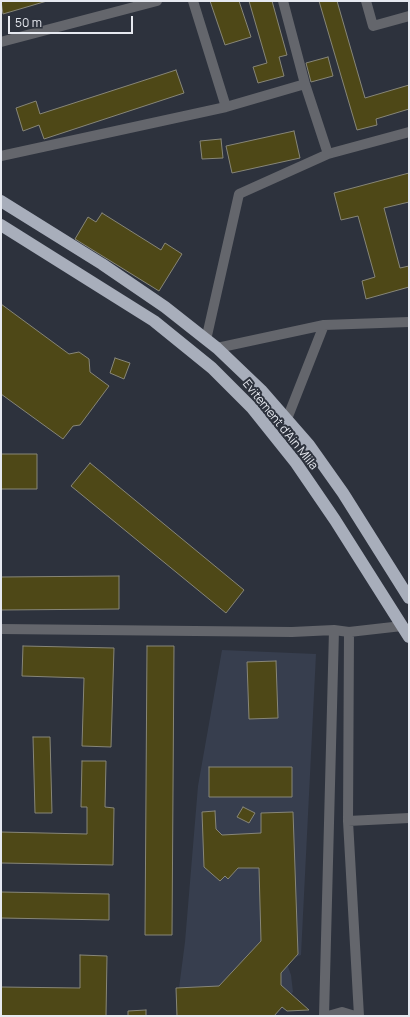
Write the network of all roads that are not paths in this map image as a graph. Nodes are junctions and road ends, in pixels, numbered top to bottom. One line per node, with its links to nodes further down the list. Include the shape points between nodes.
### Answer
1 (157, 1): 6 (street)
2 (193, 1): 8 (street)
3 (282, 1): 7 (street)
4 (366, 1): 5 (street, via 373,26)
5 (409, 16)
6 (1, 42)
7 (305, 84): 8 (street); 10 (street)
8 (226, 107): 11 (street)
9 (409, 132): 10 (street)
10 (328, 154): 16 (street, via 239,194)
11 (1, 156)
12 (1, 200): 16 (highway, Evitement d'Ain Mlila, via 159,302)
13 (1, 225): 20 (highway, Evitement d'Ain Mlila, via 154,322 212,368 252,408 296,463)
14 (409, 322): 15 (street)
15 (324, 325): 17 (street); 18 (street)
16 (206, 340): 17 (highway, Evitement d'Ain Mlila)
17 (217, 348): 18 (highway, Evitement d'Ain Mlila)
18 (287, 419): 19 (highway, Evitement d'Ain Mlila, via 343,493)
19 (409, 598)
20 (402, 626): 23 (street); 24 (highway, Evitement d'Ain Mlila)
21 (1, 629): 22 (street, via 284,632)
22 (334, 630): 23 (street); 27 (street)
23 (350, 632): 26 (street)
24 (409, 637)
25 (409, 818): 26 (street)
26 (348, 821): 30 (street)
27 (324, 1016)
28 (328, 1016): 29 (street, via 342,1012)
29 (355, 1016)
30 (359, 1016)

